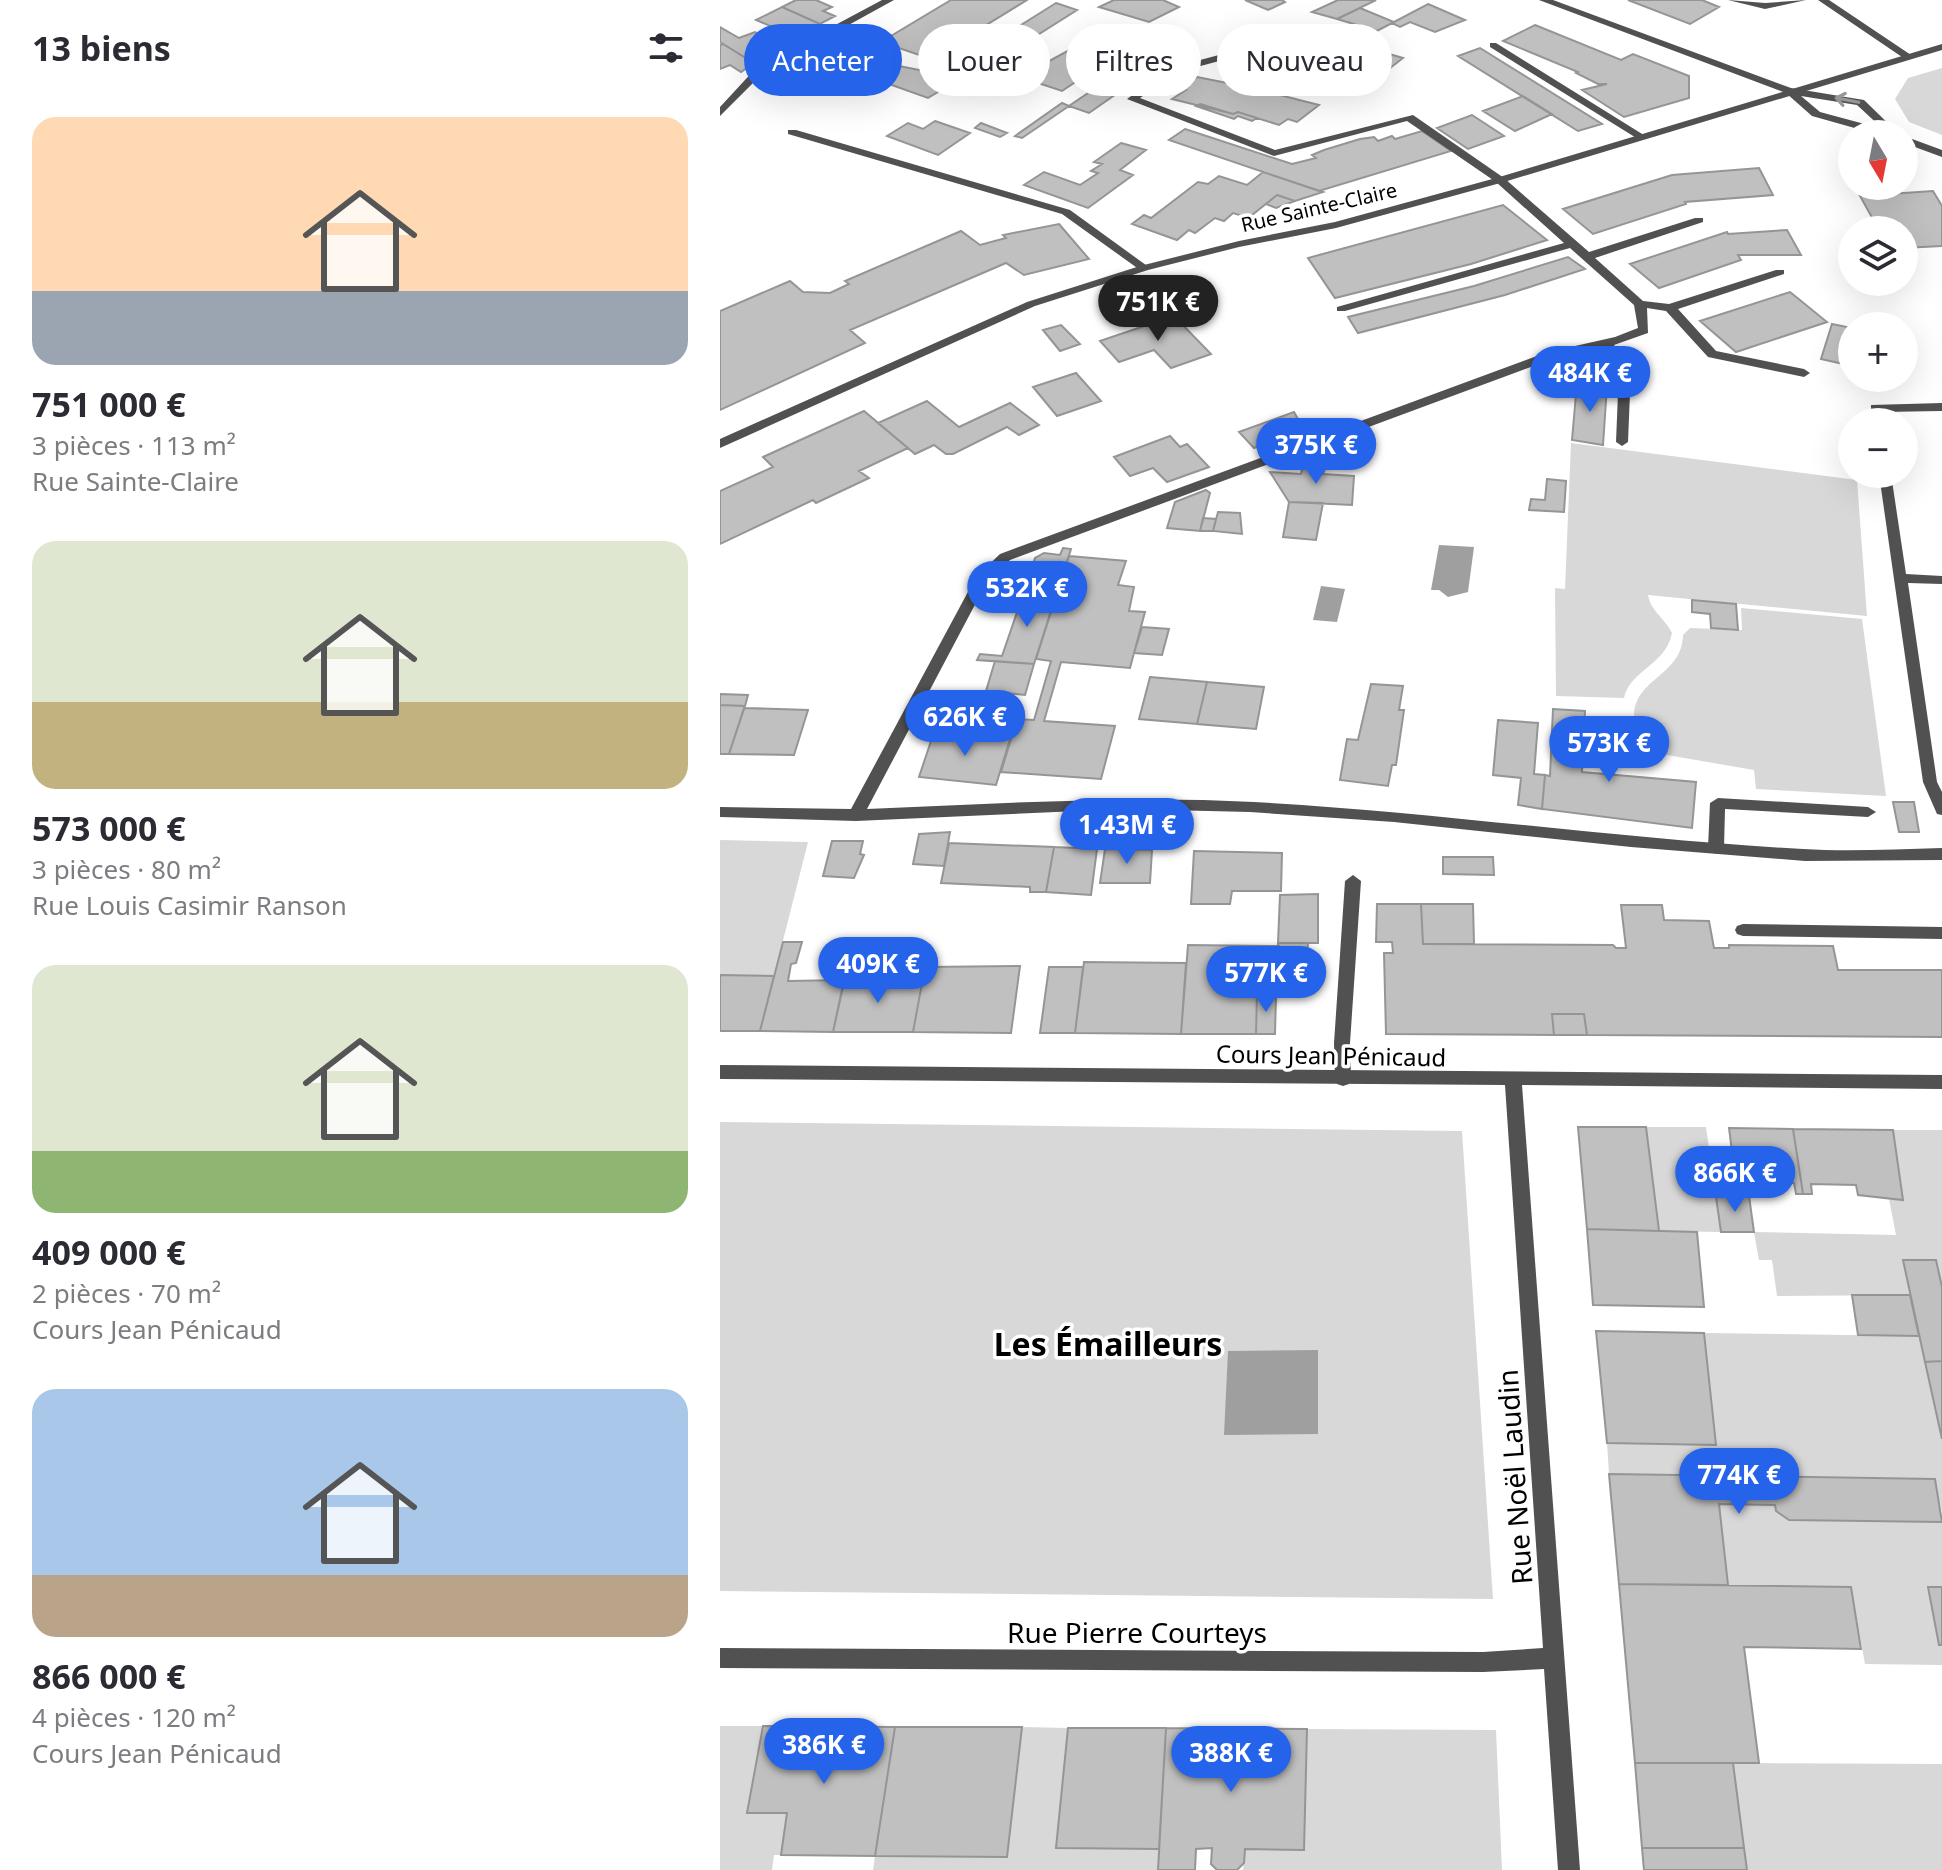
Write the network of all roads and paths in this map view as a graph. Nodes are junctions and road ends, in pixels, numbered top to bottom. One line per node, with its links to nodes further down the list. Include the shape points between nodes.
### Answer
1 (889, 0): 11 (street, via 761,69)
2 (1544, 0): 10 (street)
3 (1733, 0): 4 (street, via 1765,6)
4 (1801, 0)
5 (1823, 0): 8 (street)
6 (1493, 45): 15 (street)
7 (1942, 47): 8 (street, Rue Sainte-Claire)
8 (1909, 57): 10 (street, Rue Sainte-Claire)
9 (1217, 59): 18 (street, via 1174,70 1132,99 1274,153 1409,117)
10 (1789, 91): 12 (street, via 1816,114); 13 (street, one-way to 10, via 1860,102); 15 (street, Rue Sainte-Claire)
11 (720, 113)
12 (1838, 120)
13 (1877, 120)
14 (792, 132): 22 (street, via 1066,212)
15 (1642, 137): 18 (street, Rue Sainte-Claire)
16 (1918, 145): 17 (street)
17 (1942, 154)
18 (1500, 180): 20 (street); 22 (street, Rue Sainte-Claire, via 1336,225)
19 (1699, 220): 21 (street)
20 (1572, 244): 21 (street); 26 (street)
21 (1586, 257): 24 (street)
22 (1144, 268): 32 (street, Rue Sainte-Claire, via 1031,304)
23 (1780, 272): 25 (street)
24 (1640, 304): 25 (street); 27 (street, via 1644,330)
25 (1670, 308): 28 (street, via 1712,354)
26 (1341, 309)
27 (1607, 343): 31 (street, via 1625,368); 39 (street, via 1548,356 1005,557 983,577)
28 (1804, 373)
29 (1942, 407): 30 (street)
30 (1875, 408)
31 (1622, 442)
32 (720, 444)
33 (1887, 488): 34 (street)
34 (1900, 578): 35 (street); 36 (street, via 1930,782)
35 (1942, 580)
36 (1942, 810)
37 (720, 812): 39 (street)
38 (1868, 812): 40 (street, via 1718,803)
39 (856, 815): 40 (street, via 1124,804 1250,807)
40 (1716, 848): 41 (street, via 1805,855)
41 (1942, 854)
42 (1353, 881): 46 (street)
43 (1743, 930): 44 (street)
44 (1942, 933)
45 (720, 1072): 46 (street, Cours Jean Pénicaud)
46 (1343, 1079): 47 (street, Cours Jean Pénicaud)
47 (1513, 1080): 48 (street, Cours Jean Pénicaud); 50 (street, Rue Noël Laudin)
48 (1942, 1082)
49 (720, 1658): 50 (street, Rue Pierre Courteys)
50 (1554, 1658): 51 (street, Rue Noël Laudin)
51 (1569, 1870)

